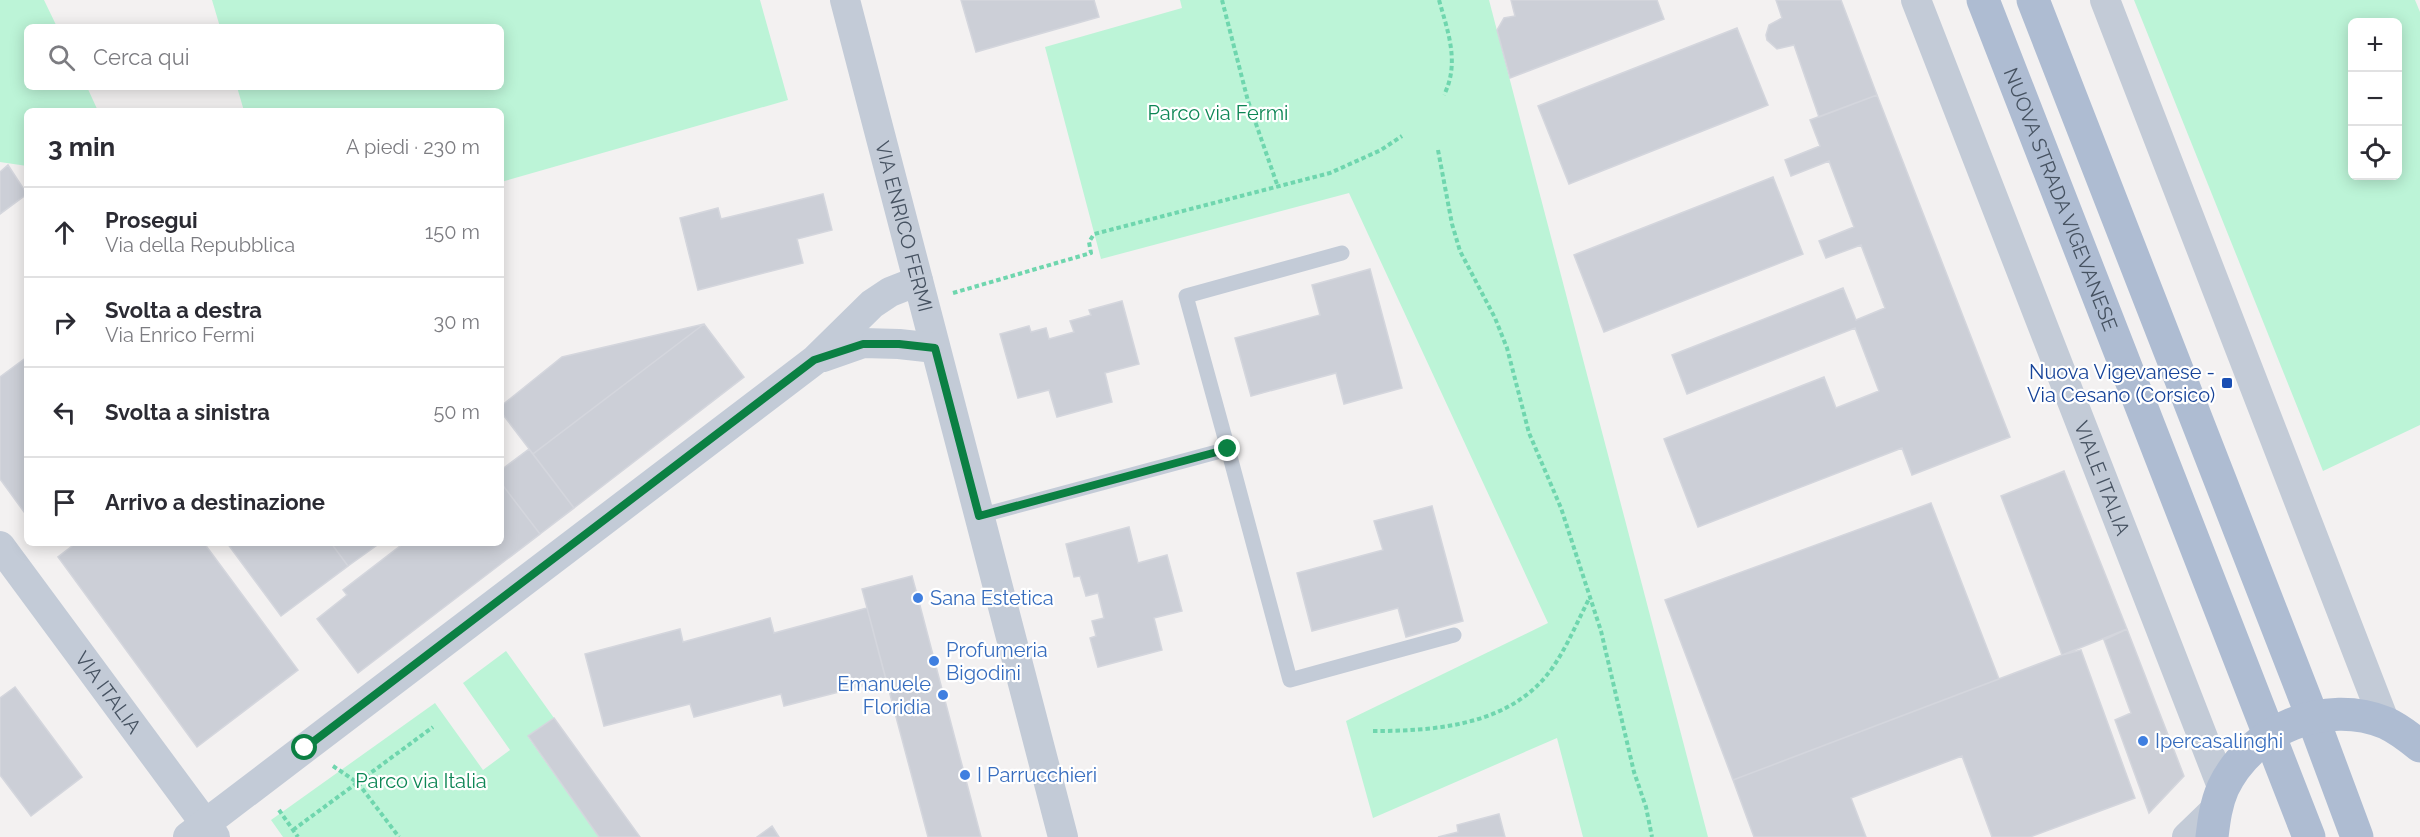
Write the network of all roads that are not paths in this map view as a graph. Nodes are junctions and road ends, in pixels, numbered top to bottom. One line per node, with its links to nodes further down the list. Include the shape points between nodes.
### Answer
1 (845, 0): 7 (street, VIA ENRICO FERMI)
2 (1916, 0): 17 (street, VIALE ITALIA)
3 (1983, 0): 16 (main road, NUOVA STRADA VIGEVANESE)
4 (2033, 0): 14 (main road)
5 (2105, 0): 15 (street)
6 (1342, 253): 10 (lane, via 1186,296)
7 (921, 291): 8 (street, VIA ENRICO FERMI); 9 (street, via 890,292 872,304)
8 (935, 348): 9 (street, via 863,344); 11 (street, VIA ENRICO FERMI)
9 (814, 360): 18 (street, via 305,748)
10 (1228, 449): 11 (lane); 13 (lane, via 1290,680)
11 (979, 516): 19 (street, VIA ENRICO FERMI)
12 (0, 546): 18 (street, VIA ITALIA)
13 (1454, 635)
14 (2312, 716): 15 (main road, via 2361,716); 16 (main road); 22 (main road)
15 (2407, 733)
16 (2270, 734): 17 (main road, via 2235,767); 21 (main road, NUOVA STRADA VIGEVANESE)
17 (2217, 812): 20 (street)
18 (203, 832)
19 (1063, 837)
20 (2187, 837)
21 (2309, 837)
22 (2357, 837)

